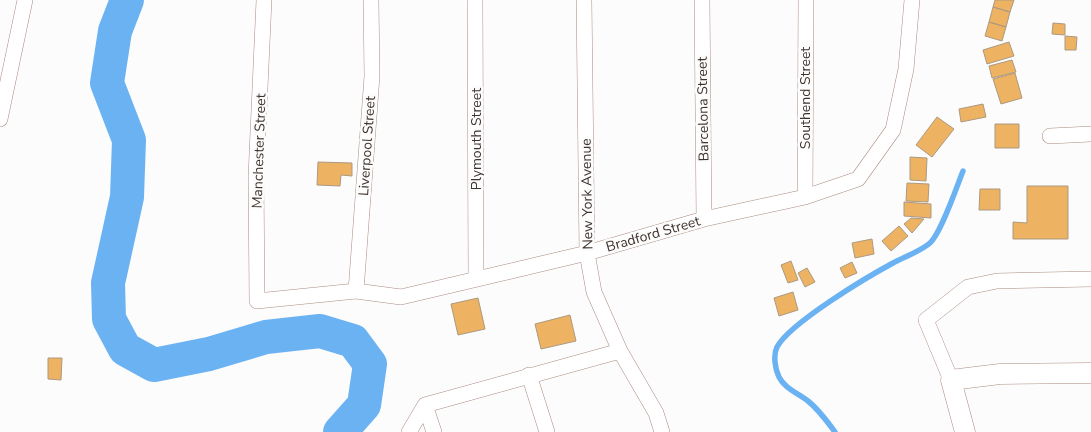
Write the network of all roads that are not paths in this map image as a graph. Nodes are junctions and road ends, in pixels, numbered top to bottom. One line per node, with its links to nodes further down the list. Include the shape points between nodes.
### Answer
1 (25, 0): 9 (street)
2 (264, 0): 19 (street, Manchester Street, via 256,176)
3 (371, 0): 18 (street, Liverpool Street, via 372,76)
4 (475, 0): 16 (street, Plymouth Street)
5 (584, 0): 15 (street, New York Avenue)
6 (702, 0): 14 (street, Barcelona Street)
7 (806, 0): 13 (street, Southend Street)
8 (912, 0): 13 (street, Bradford Street, via 906,69 893,130 858,179)
9 (6, 58): 10 (street)
10 (0, 119)
11 (1091, 134): 12 (street)
12 (1050, 136)
13 (805, 197): 14 (street, Bradford Street)
14 (704, 219): 15 (street, Bradford Street)
15 (587, 253): 16 (street, Bradford Street); 20 (street, New York Avenue, via 594,292)
16 (476, 278): 18 (street, Bradford Street, via 401,297)
17 (1091, 279): 23 (street, via 997,281 968,287 926,320)
18 (356, 291): 19 (street, Bradford Street)
19 (257, 302)
20 (620, 351): 22 (street); 28 (street, New York Avenue, via 656,413)
21 (1091, 373): 23 (street, via 1000,374)
22 (528, 375): 24 (street); 27 (street)
23 (951, 380): 29 (street)
24 (425, 405): 25 (street); 26 (street)
25 (410, 432)
26 (434, 432)
27 (547, 432)
28 (662, 432)
29 (965, 432)

